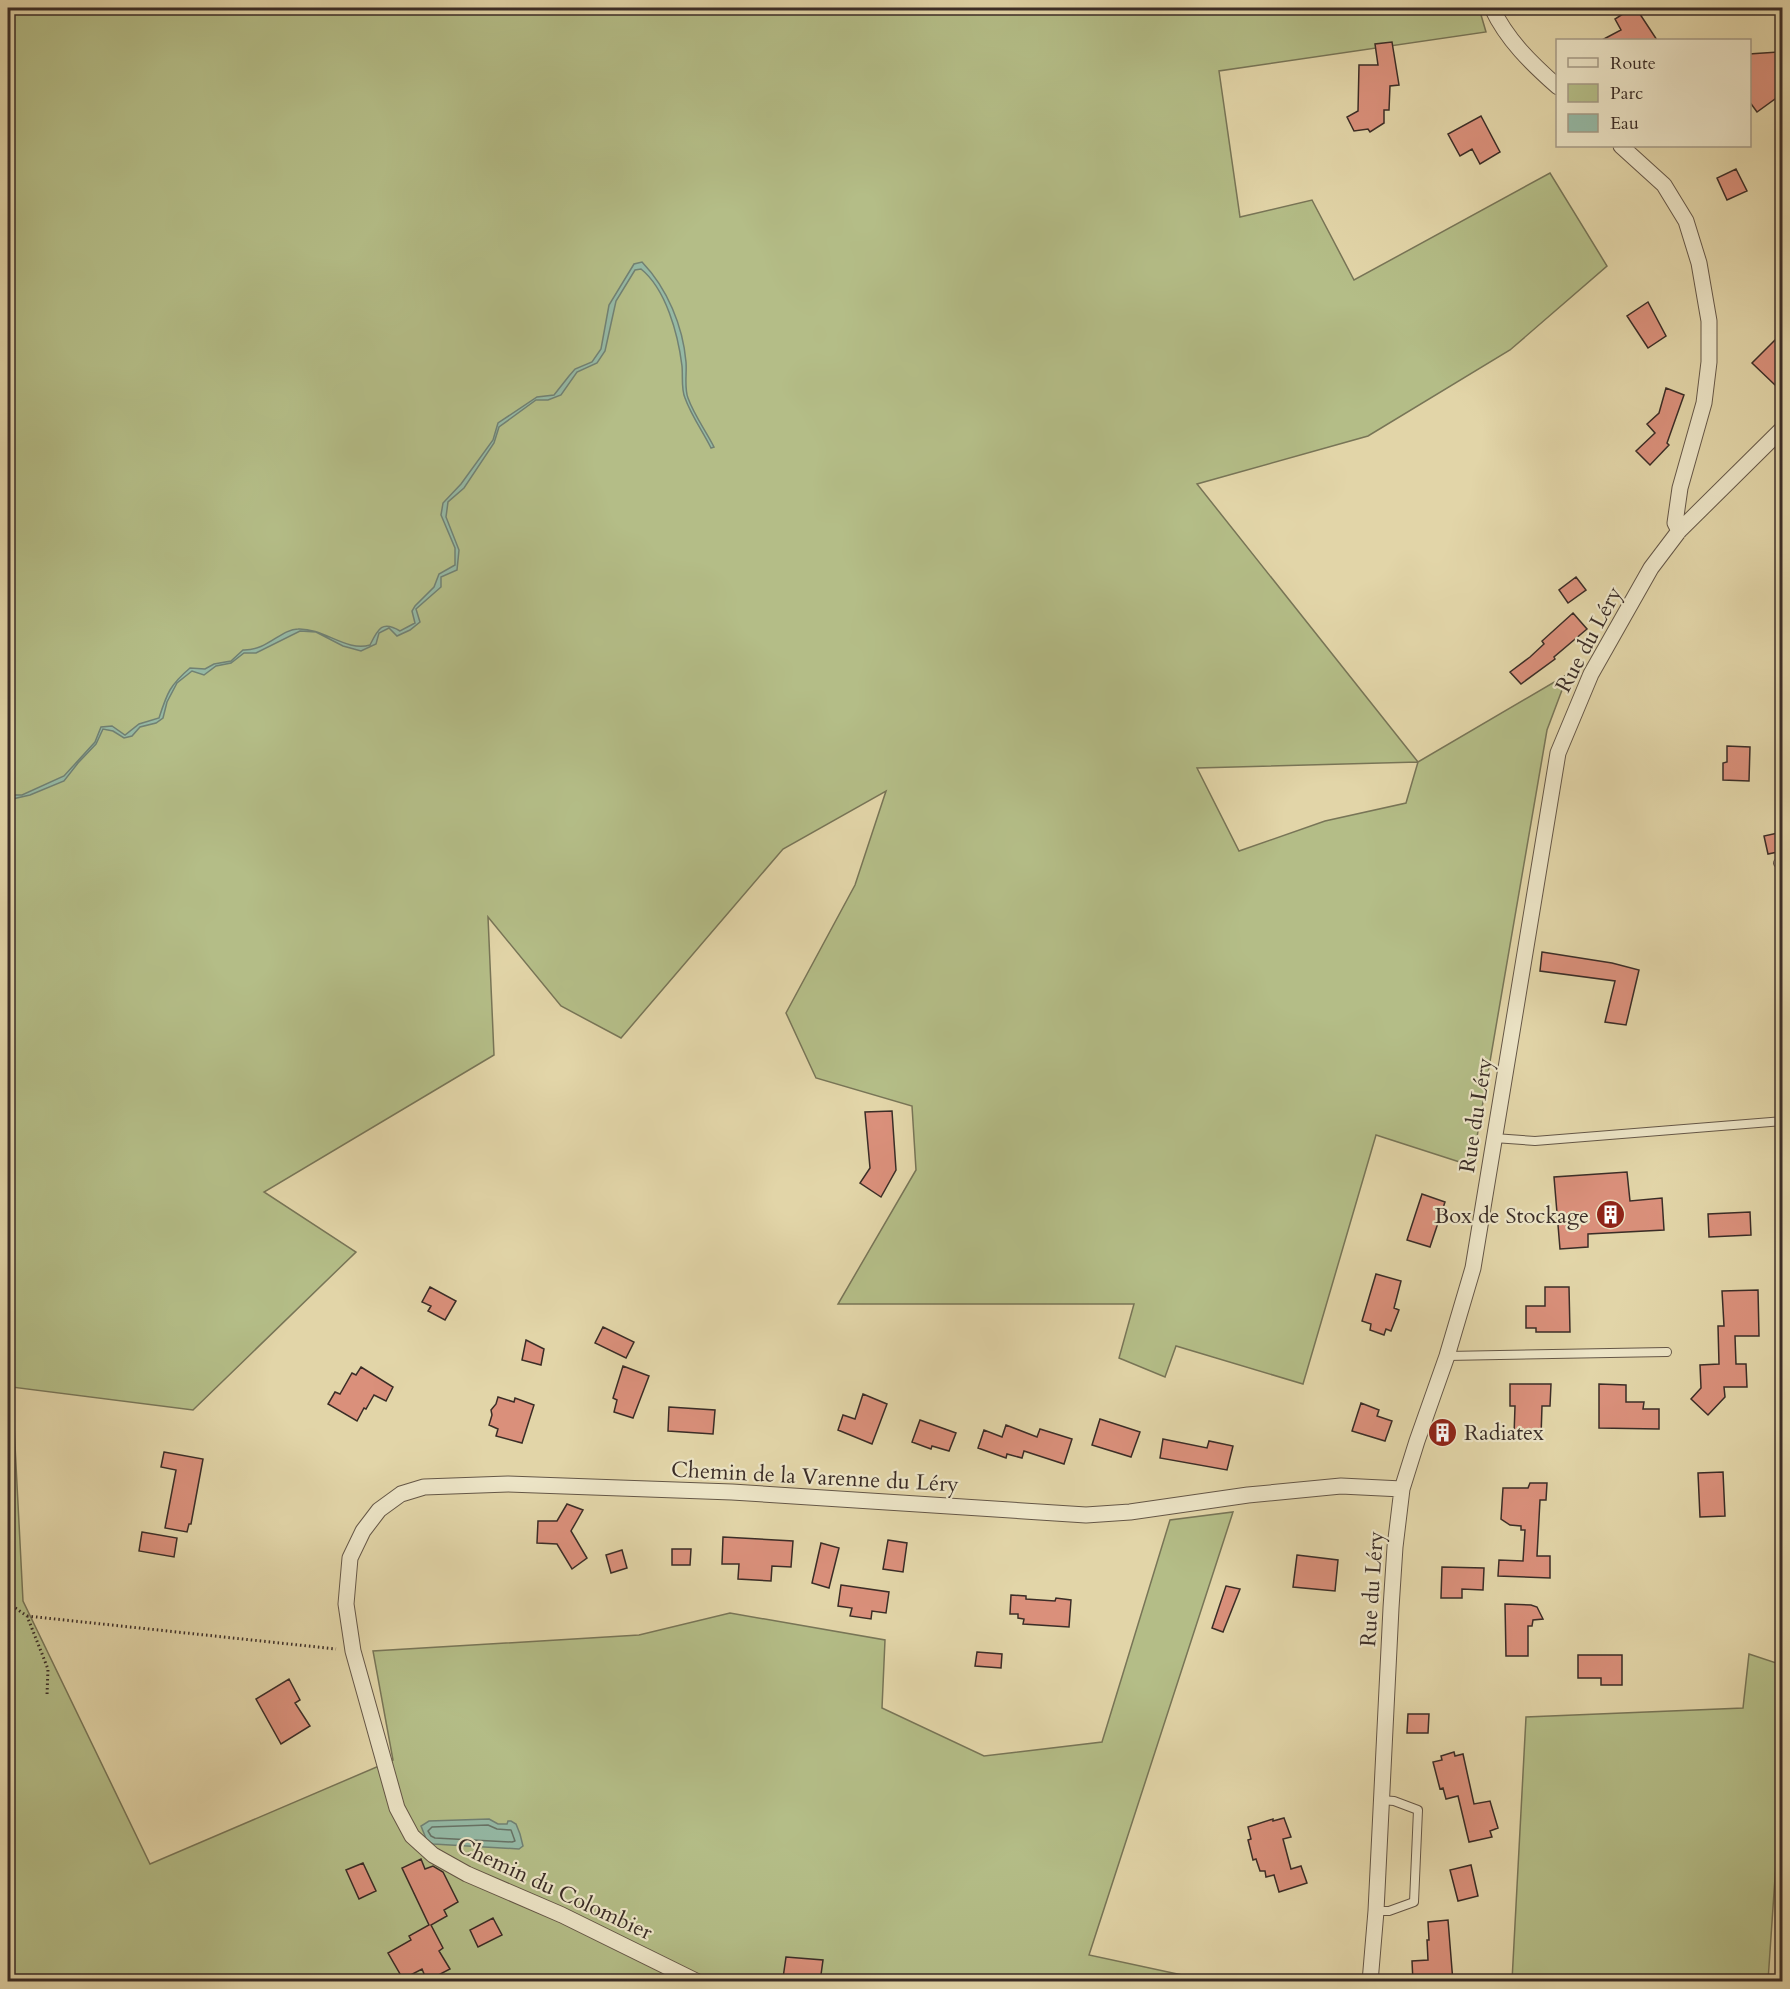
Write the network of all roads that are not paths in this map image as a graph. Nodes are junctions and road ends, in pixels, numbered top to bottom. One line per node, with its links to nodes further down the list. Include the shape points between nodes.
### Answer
1 (1492, 8): 2 (street, via 1520,51)
2 (1556, 86)
3 (1622, 147): 5 (street, via 1664,185 1686,221 1700,263 1709,321 1704,403 1680,488 1675,523)
4 (1782, 429): 5 (street, Rue du Léry)
5 (1679, 531): 7 (street, Rue du Léry, via 1651,568 1596,664 1558,753)
6 (1782, 1121): 7 (lane, via 1536,1141)
7 (1494, 1138): 9 (street, Rue du Léry, via 1473,1268)
8 (1667, 1352): 9 (lane)
9 (1447, 1356): 10 (street, Rue du Léry)
10 (1402, 1489): 11 (street, Chemin de la Varenne du Léry, via 1341,1486 1086,1515 732,1492 508,1484 424,1487 401,1494 379,1510 350,1558 346,1604); 12 (street, Rue du Léry, via 1390,1608)
11 (353, 1651): 14 (street, Chemin du Colombier, via 397,1808 412,1836 433,1855 467,1874 562,1915)
12 (1382, 1800): 13 (street, Rue du Léry); 13 (lane, via 1418,1810 1414,1902)
13 (1376, 1911): 15 (street, Rue du Léry)
14 (698, 1982)
15 (1370, 1982)

